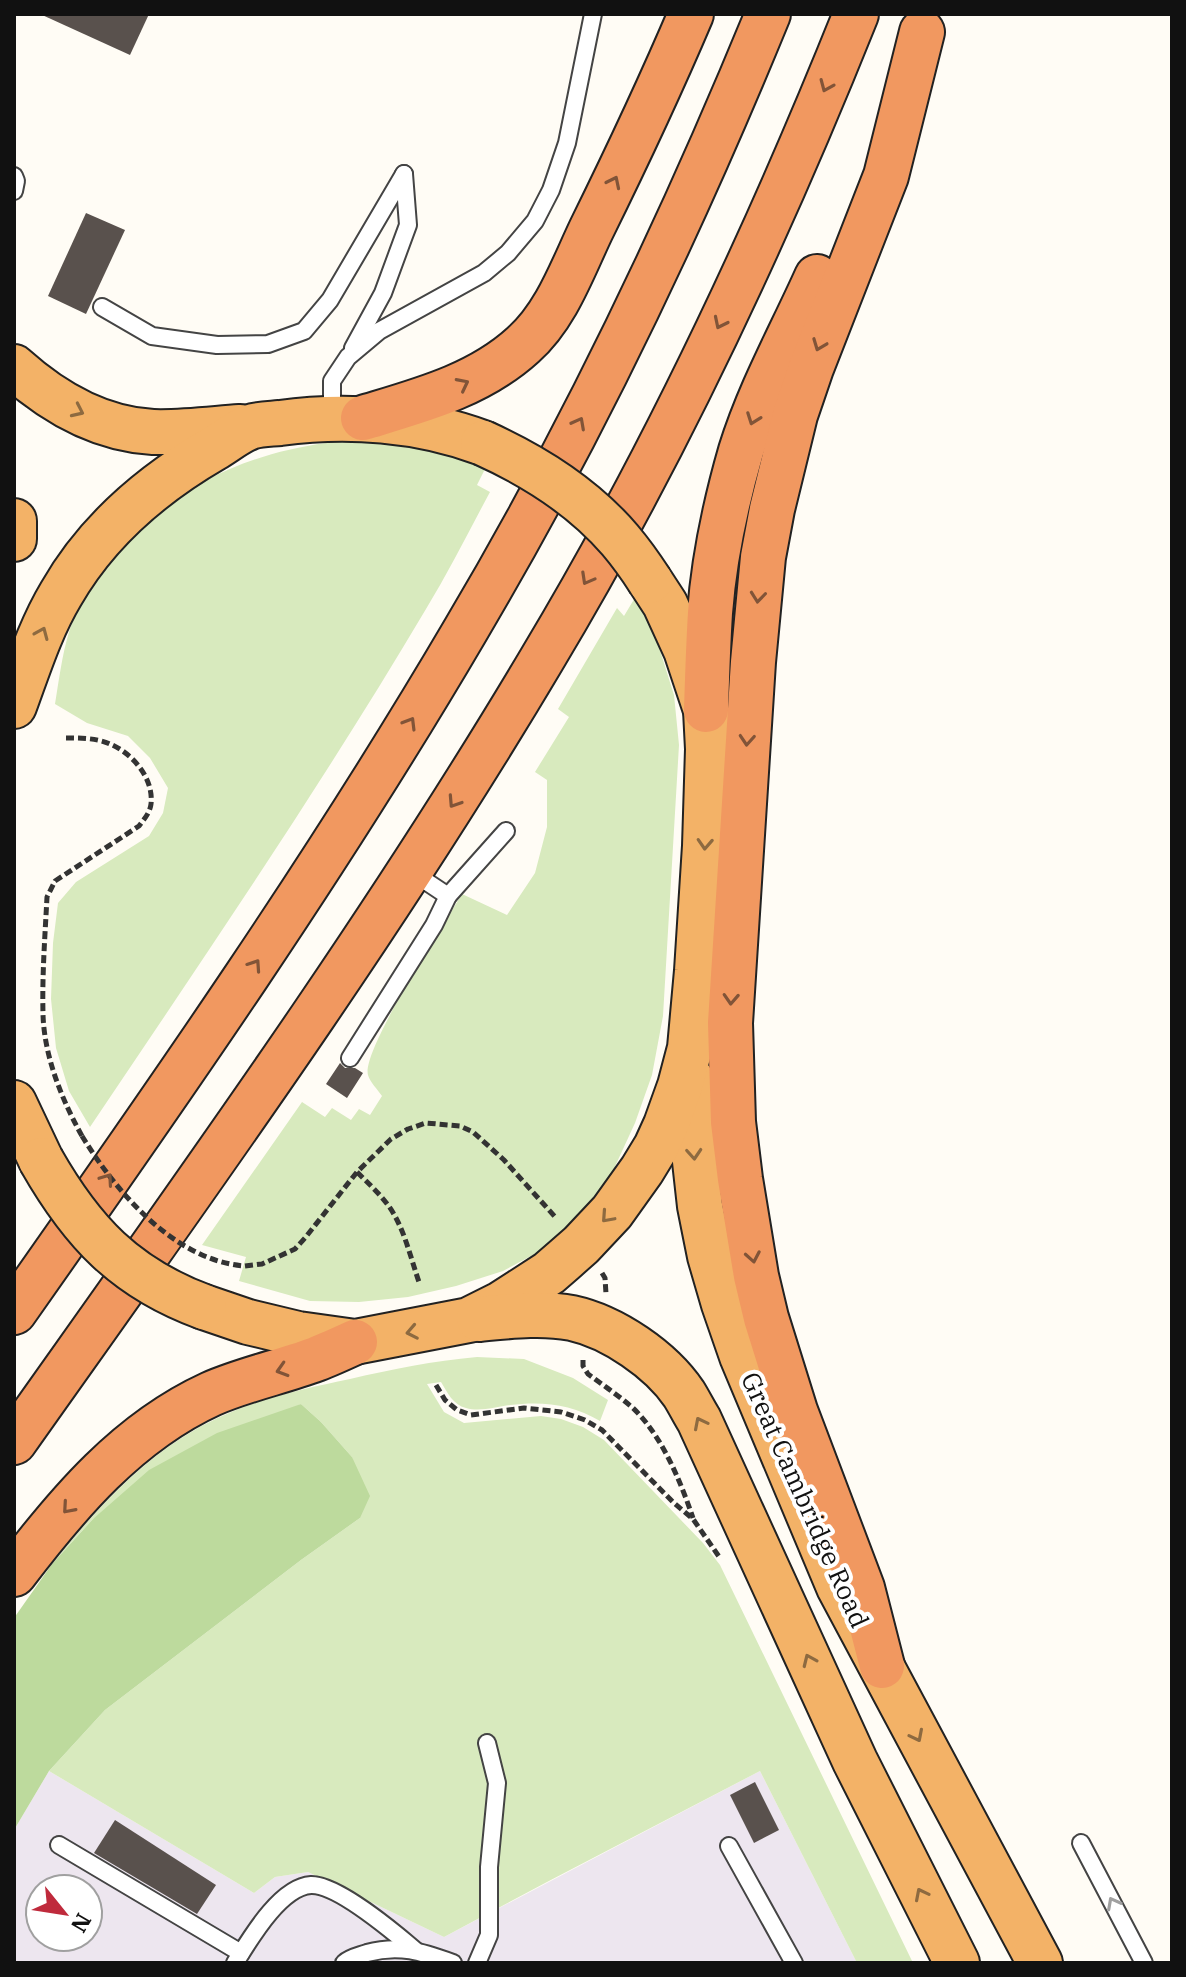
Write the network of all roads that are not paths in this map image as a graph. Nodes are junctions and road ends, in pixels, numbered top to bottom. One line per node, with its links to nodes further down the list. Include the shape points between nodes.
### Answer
1 (593, 14): 9 (lane, via 567,143 535,221 484,273 379,331)
2 (691, 14): 11 (highway, one-way to 2, via 466,383 537,331 613,185)
3 (768, 14): 23 (highway, one-way to 3, via 284,922 467,629 633,318)
4 (856, 14): 18 (highway, one-way to 18, via 774,209 630,504 543,658)
5 (926, 23): 16 (highway, one-way to 16, via 742,450 716,563); 28 (highway, one-way to 28, via 886,176 807,380 772,509 755,634 730,1023 733,1122 756,1276 795,1411 862,1588)
6 (14, 176): 7 (lane)
7 (14, 191)
8 (102, 307): 9 (lane, via 152,336 217,345 268,344 304,331 330,300 404,174 408,225 383,293)
9 (348, 357): 11 (lane, via 332,381)
10 (14, 367): 12 (highway, one-way to 12, via 61,403 116,426 154,432)
11 (348, 419): 12 (highway); 16 (highway, bridge, via 438,429 483,443 531,467 581,502 620,540 650,581 677,626)
12 (251, 427): 15 (highway, one-way to 12, via 60,595 108,530 169,476)
13 (14, 521): 14 (highway)
14 (14, 539)
15 (14, 706)
16 (706, 710): 20 (highway, one-way to 20, via 705,846)
17 (506, 831): 19 (lane)
18 (410, 871): 19 (lane); 26 (highway)
19 (448, 896): 21 (lane)
20 (690, 1048): 24 (highway, one-way to 24, via 656,1147 612,1212 549,1273); 28 (highway, Great Cambridge Road, one-way to 28, via 700,1206 724,1304 839,1587)
21 (350, 1058)
22 (14, 1103): 25 (highway, bridge, via 69,1206 118,1257 158,1287 248,1322)
23 (14, 1312)
24 (469, 1320): 25 (highway, one-way to 25); 39 (highway, one-way to 24, via 855,1761 683,1392 634,1347 593,1324 544,1315)
25 (355, 1342): 27 (highway, one-way to 27, via 210,1395 161,1422 118,1455)
26 (14, 1442)
27 (14, 1574)
28 (882, 1666): 40 (highway, Great Cambridge Road, one-way to 40)
29 (487, 1743): 37 (lane, via 497,1783 489,1935)
30 (1081, 1843): 41 (lane, one-way to 30)
31 (59, 1845): 34 (lane)
32 (729, 1846): 38 (lane)
33 (415, 1950): 34 (lane, via 334,1891 313,1885 277,1905); 35 (lane, via 383,1949); 36 (lane)
34 (238, 1958)
35 (344, 1963)
36 (453, 1963)
37 (477, 1963)
38 (794, 1963)
39 (957, 1963)
40 (1040, 1963)
41 (1144, 1963)

